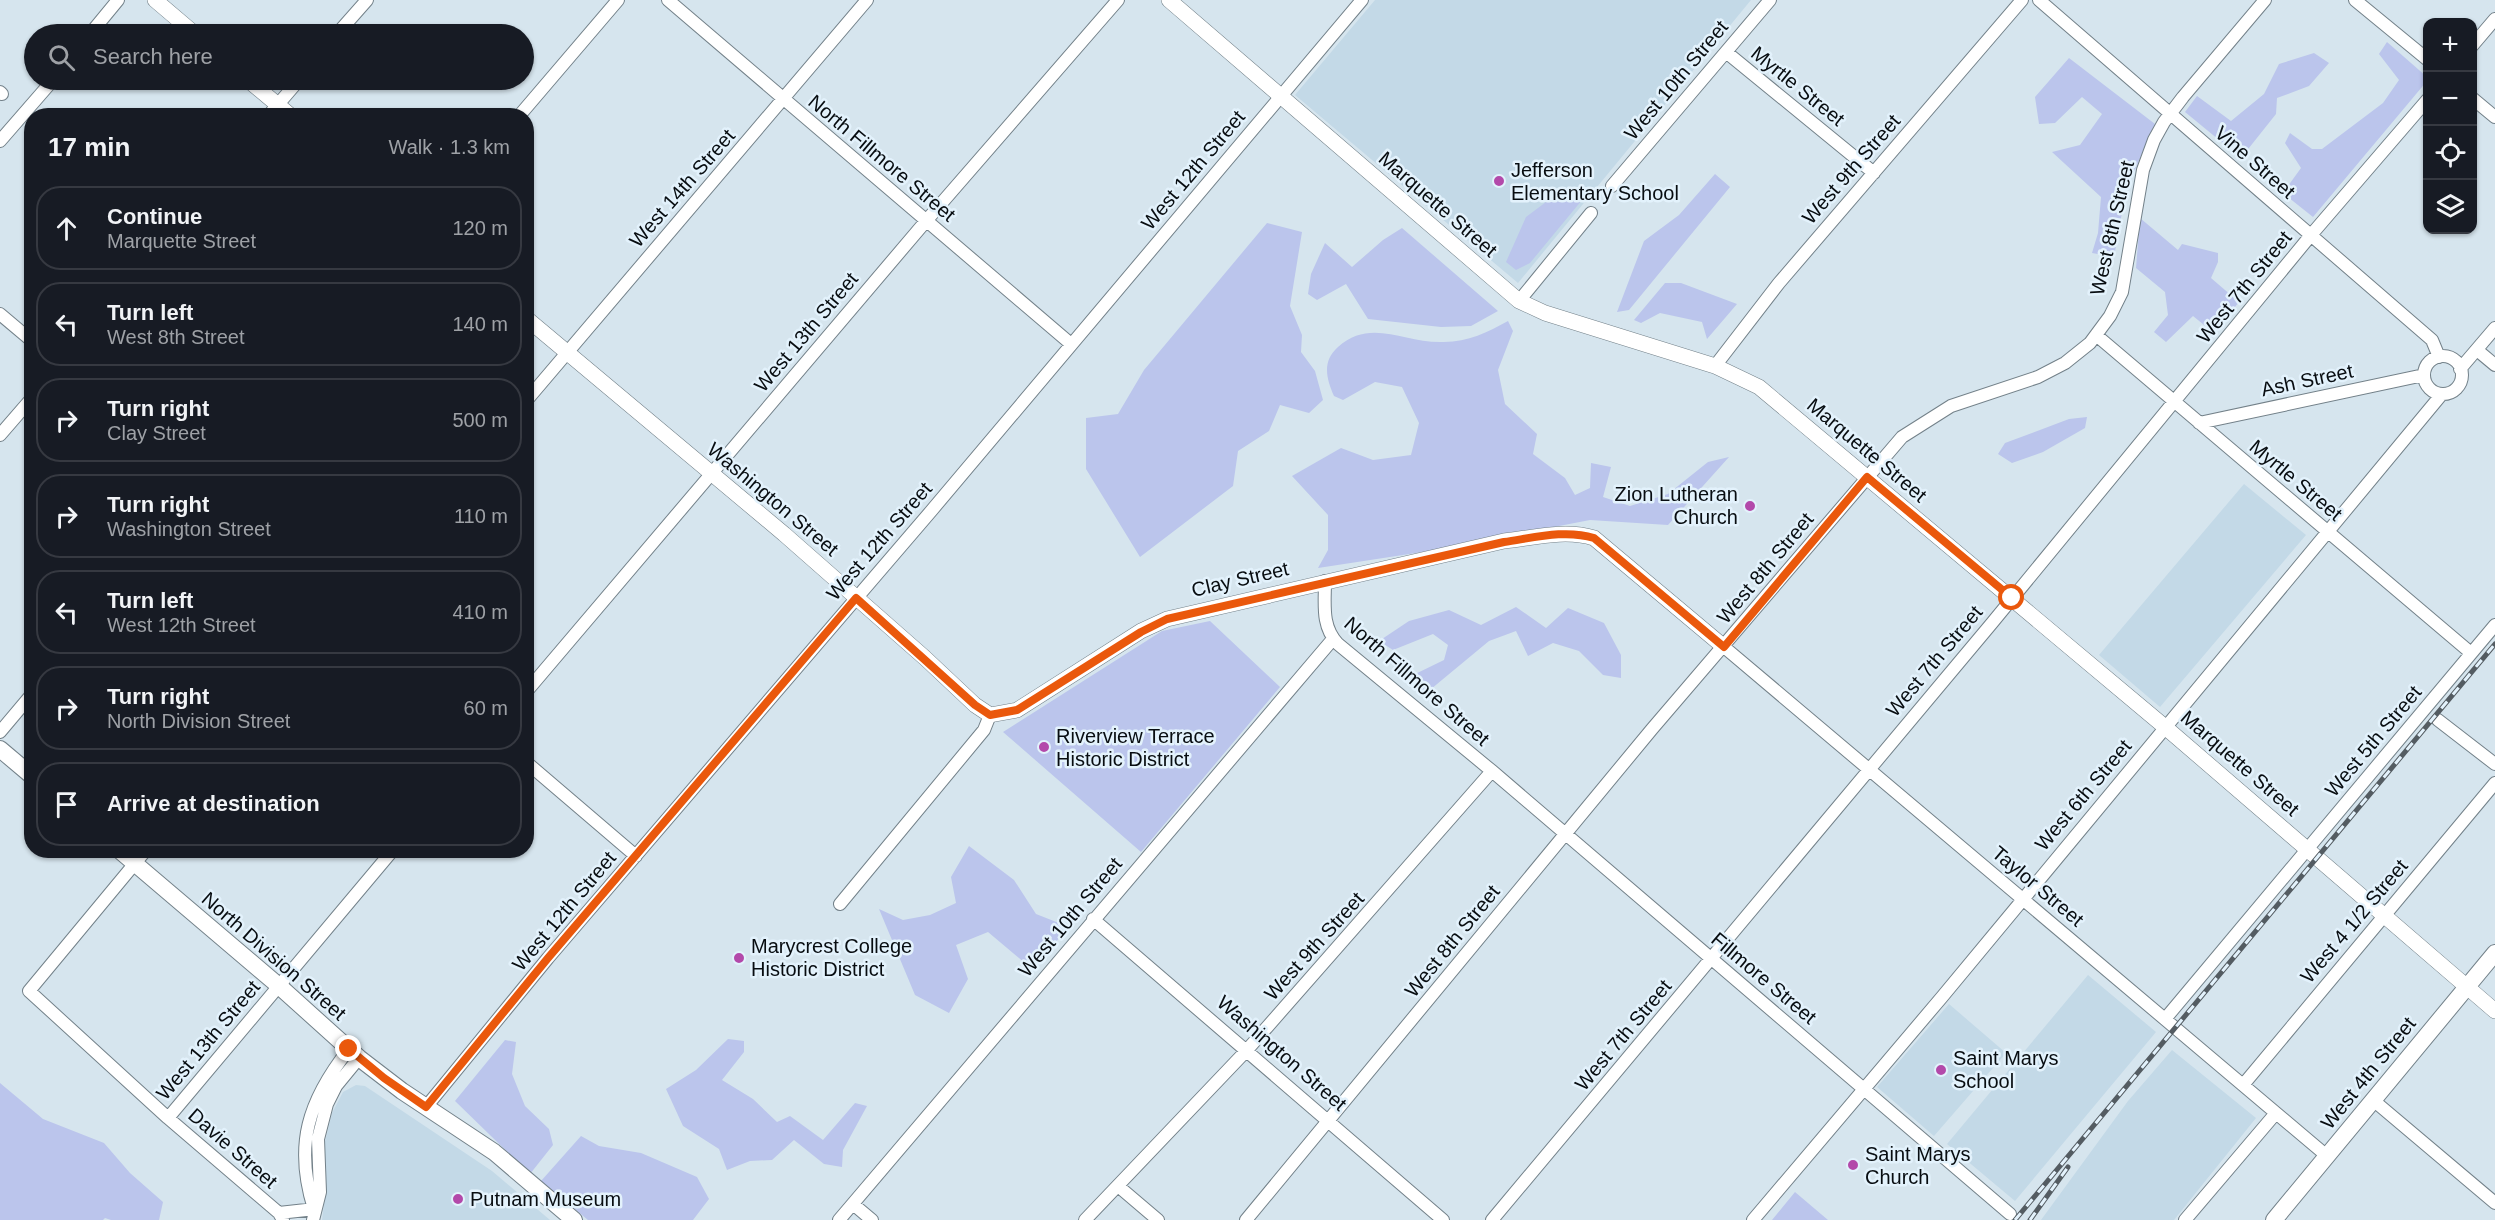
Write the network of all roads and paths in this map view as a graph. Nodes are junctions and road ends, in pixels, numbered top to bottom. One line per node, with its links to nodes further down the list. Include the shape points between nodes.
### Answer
1 (118, 0): 16 (street)
2 (154, 0): 17 (street)
3 (367, 0): 18 (street)
4 (618, 0): 32 (street)
5 (668, 0): 26 (street, North Fillmore Street)
6 (867, 0): 26 (street, West 14th Street)
7 (1118, 0): 40 (street, West 13th Street)
8 (1169, 0): 25 (street, Marquette Street)
9 (1362, 0): 25 (street, West 12th Street)
10 (1770, 0): 20 (street, West 10th Street)
11 (2022, 0): 37 (street, West 9th Street)
12 (2039, 0): 34 (street, Vine Street)
13 (2265, 0): 34 (street, West 8th Street)
14 (2355, 0): 21 (street)
15 (2495, 19): 19 (street)
16 (98, 24)
17 (183, 24)
18 (347, 24)
19 (2477, 40)
20 (1726, 52): 37 (street, Myrtle Street); 38 (street, West 10th Street)
21 (2423, 57)
22 (44, 90): 29 (street)
23 (256, 90): 30 (street)
24 (289, 90): 31 (street)
25 (1281, 97): 42 (street, Marquette Street); 48 (street, West 12th Street)
26 (783, 100): 40 (street, North Fillmore Street); 50 (street, West 14th Street)
27 (2477, 102): 35 (street)
28 (2423, 104): 41 (street, West 7th Street)
29 (29, 108)
30 (270, 108)
31 (274, 108)
32 (526, 108)
33 (24, 113): 36 (street)
34 (2170, 114): 41 (street, Vine Street); 47 (street, West 8th Street, via 2154,140 2143,170 2122,292)
35 (2495, 117)
36 (0, 141)
37 (1874, 173): 52 (street, West 9th Street, via 1779,283)
38 (1612, 186)
39 (1591, 213): 42 (street)
40 (926, 221): 48 (street, North Fillmore Street); 62 (street, West 13th Street)
41 (2311, 235): 51 (street, Vine Street, via 2432,340); 58 (street, West 7th Street)
42 (1518, 301): 52 (street, Marquette Street, via 1555,317)
43 (0, 314): 46 (street)
44 (534, 325): 50 (street, Washington Street)
45 (2495, 328): 49 (street)
46 (24, 334)
47 (2096, 335): 58 (street, Myrtle Street); 63 (street, West 8th Street, via 2065,363 2038,377 1951,406 1902,437)
48 (1071, 344): 66 (street, West 12th Street)
49 (2477, 350): 53 (street); 54 (street)
50 (567, 353): 56 (street, West 14th Street); 62 (street, Washington Street)
51 (2439, 357): 54 (street, via 2451,358); 55 (street, via 2428,363)
52 (1715, 366): 63 (street, Marquette Street, via 1759,387)
53 (2495, 366)
54 (2460, 369): 57 (street, via 2459,384)
55 (2424, 375): 57 (street, via 2428,387); 60 (street, Ash Street)
56 (534, 391)
57 (2442, 394): 64 (street, West 6th Street)
58 (2174, 402): 60 (street, Myrtle Street); 67 (street, West 7th Street)
59 (24, 407): 61 (street)
60 (2199, 423): 64 (street, Myrtle Street)
61 (0, 435)
62 (712, 474): 66 (street, Washington Street); 72 (street, West 13th Street)
63 (1867, 477): 67 (street, Marquette Street); 70 (street, West 8th Street)
64 (2328, 533): 71 (street, Myrtle Street); 76 (street, West 6th Street)
65 (1325, 581): 69 (street, North Fillmore Street, via 1325,624); 70 (street, Clay Street, via 1504,542 1559,534 1583,535 1594,538); 74 (street, Clay Street, via 1167,619 1017,710)
66 (856, 598): 74 (street, Washington Street); 87 (street, West 12th Street)
67 (2012, 598): 76 (street, Marquette Street); 82 (street, West 7th Street)
68 (2495, 625): 71 (street, West 5th Street)
69 (1333, 639): 83 (street, North Fillmore Street); 95 (street, West 10th Street)
70 (1724, 647): 82 (street, Taylor Street); 85 (street, West 8th Street)
71 (2471, 653): 86 (street, West 5th Street)
72 (534, 683)
73 (24, 704): 77 (street)
74 (990, 715): 93 (street, via 984,730)
75 (2438, 720): 79 (street)
76 (2165, 727): 86 (street, Marquette Street); 92 (street, West 6th Street)
77 (0, 732)
78 (0, 749): 80 (main road)
79 (2495, 764)
80 (24, 769)
81 (534, 769): 87 (street)
82 (1869, 770): 92 (street, Taylor Street); 97 (street, West 7th Street)
83 (1492, 771): 85 (street, Fillmore Street); 102 (street, West 9th Street)
84 (2495, 783): 94 (street, West 4 1/2 Street)
85 (1566, 834): 97 (street, Fillmore Street); 110 (street, West 8th Street)
86 (2308, 849): 94 (street, Marquette Street); 101 (street, West 5th Street)
87 (636, 856): 107 (street, West 12th Street)
88 (128, 858): 91 (main road, North Division Street)
89 (140, 858): 91 (street)
90 (386, 858): 98 (street, West 13th Street)
91 (135, 864): 98 (main road, North Division Street); 109 (street, Davie Street, via 29,991)
92 (2022, 899): 101 (street, Taylor Street); 105 (street, West 6th Street)
93 (840, 904)
94 (2385, 915): 99 (street, Marquette Street); 104 (street, West 4 1/2 Street)
95 (1093, 920): 102 (street, Washington Street); 114 (street, West 10th Street)
96 (2495, 953): 99 (main road, West 4th Street)
97 (1711, 960): 105 (street, Fillmore Street); 125 (street, West 7th Street)
98 (279, 986): 103 (main road, North Division Street); 109 (street, West 13th Street)
99 (2466, 987): 100 (street, Marquette Street); 106 (main road, West 4th Street)
100 (2495, 1011)
101 (2165, 1019): 104 (street, Taylor Street)
102 (1247, 1050): 110 (street, Washington Street); 112 (street, West 9th Street)
103 (354, 1053): 107 (main road, North Division Street); 115 (street, via 327,1104 318,1139 321,1192)
104 (2243, 1085): 108 (street, Taylor Street)
105 (1864, 1088): 116 (street, Fillmore Street); 126 (street, West 6th Street)
106 (2373, 1100): 111 (main road, West 4th Street); 113 (street)
107 (426, 1107): 118 (main road, North Division Street, via 494,1152)
108 (2276, 1113): 111 (street, Taylor Street); 127 (street)
109 (168, 1118): 117 (street, Davie Street)
110 (1329, 1121): 123 (street, West 8th Street); 124 (street, Washington Street)
111 (2327, 1156): 128 (main road, West 4th Street)
112 (1118, 1186): 121 (street, West 9th Street); 122 (street)
113 (2495, 1203)
114 (853, 1204): 119 (street, West 10th Street); 120 (street)
115 (314, 1214): 117 (street, Davie Street)
116 (2010, 1214)
117 (281, 1216)
118 (574, 1220)
119 (839, 1220)
120 (872, 1220)
121 (1085, 1220)
122 (1158, 1220)
123 (1246, 1220)
124 (1443, 1220)
125 (1492, 1220)
126 (1753, 1220)
127 (2185, 1220)
128 (2274, 1220)

